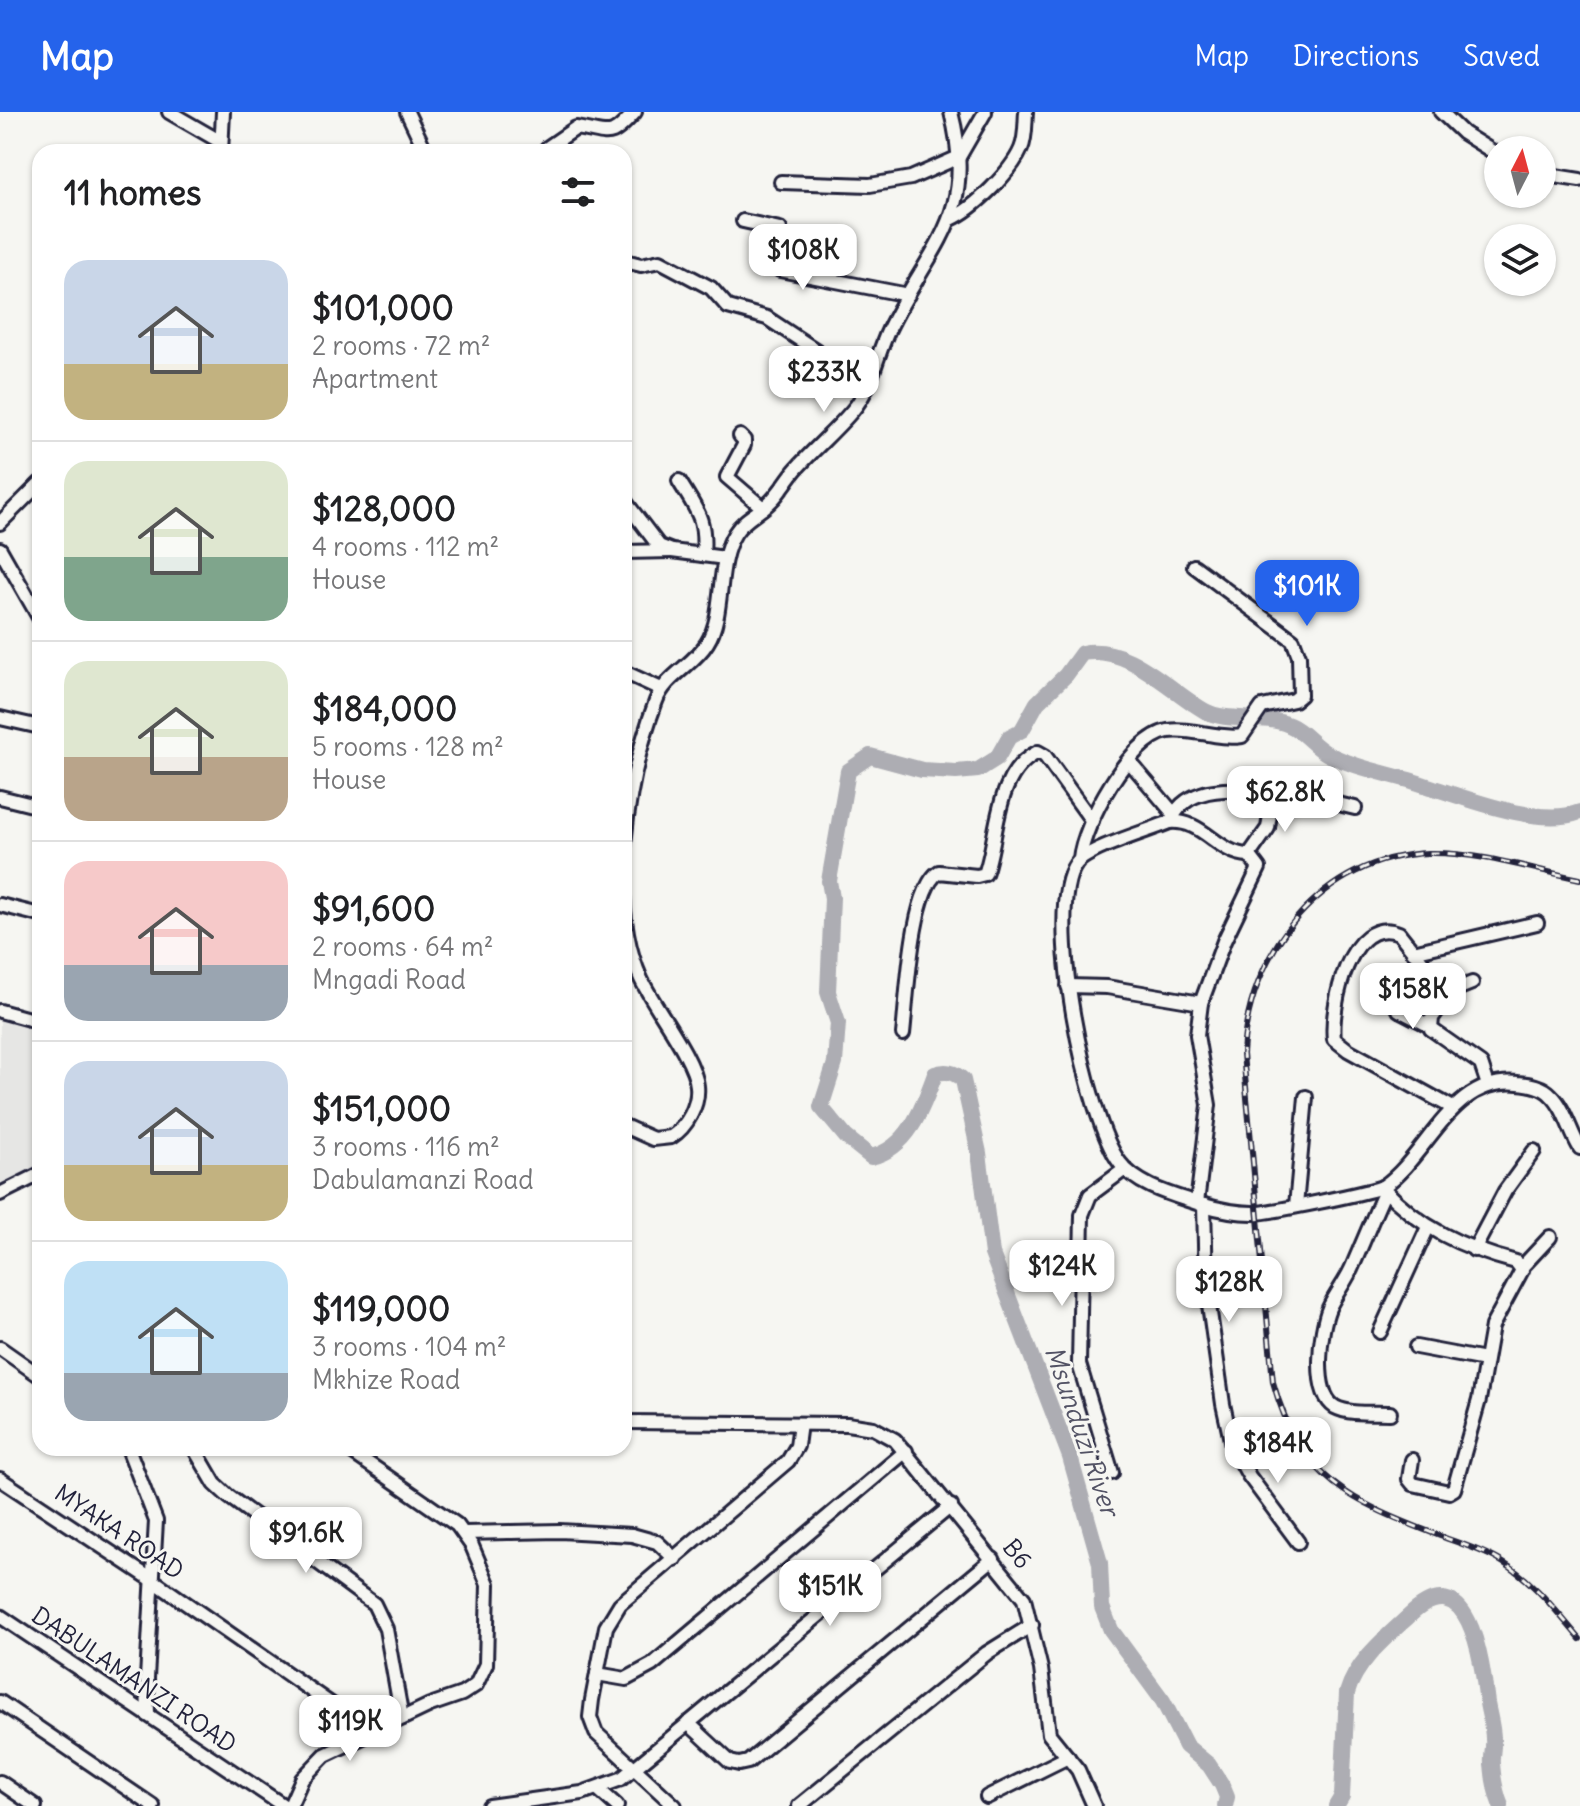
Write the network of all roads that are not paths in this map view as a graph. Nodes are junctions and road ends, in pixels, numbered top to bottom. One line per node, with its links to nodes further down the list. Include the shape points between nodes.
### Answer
1 (169, 112): 9 (street)
2 (223, 112): 10 (street)
3 (407, 112): 11 (street)
4 (635, 112): 12 (street, via 613,134 576,128)
5 (951, 112): 14 (street)
6 (985, 112): 14 (street)
7 (1026, 112): 18 (street, via 1023,143 1015,160 972,207)
8 (1441, 112): 13 (street)
9 (217, 144)
10 (221, 144)
11 (422, 144)
12 (553, 144)
13 (1484, 146)
14 (959, 157): 17 (street, via 885,185); 18 (street)
15 (1556, 176): 16 (street)
16 (1580, 180)
17 (781, 182)
18 (951, 219): 21 (street)
19 (743, 221): 21 (street, via 780,229 780,270)
20 (632, 263): 22 (street, via 660,261 711,288 728,307 767,318 824,355)
21 (908, 295): 22 (street)
22 (873, 371): 26 (street, via 854,409)
23 (740, 436): 26 (street, via 744,445 727,477)
24 (679, 481): 32 (street, via 702,519)
25 (32, 491): 28 (street)
26 (763, 508): 33 (street, via 736,531)
27 (632, 511): 30 (street, via 653,541)
28 (0, 523)
29 (0, 549): 35 (street)
30 (672, 551): 31 (street); 32 (street)
31 (632, 552)
32 (703, 555): 33 (street)
33 (725, 558): 37 (street, via 707,643)
34 (1194, 566): 40 (street, via 1293,640 1300,695 1262,707 1242,736 1167,731)
35 (32, 605)
36 (632, 676): 37 (street)
37 (661, 689): 41 (street)
38 (0, 718): 39 (street)
39 (32, 725)
40 (1129, 761): 46 (street); 47 (street, via 1107,788)
41 (632, 762)
42 (1273, 794): 45 (street); 46 (street, via 1211,791 1182,803); 48 (street, via 1268,828)
43 (0, 797): 44 (street)
44 (32, 805)
45 (1355, 808)
46 (1172, 818): 48 (street, via 1195,825 1228,851); 49 (street)
47 (1092, 821): 49 (street); 63 (street, via 1045,756 1038,752 1030,757 1000,807 985,874 939,872 922,894)
48 (1249, 855): 58 (street, via 1258,864 1257,877 1224,941)
49 (1080, 859): 56 (street, via 1064,897)
50 (0, 905): 51 (street)
51 (32, 913)
52 (1537, 923): 53 (street)
53 (1413, 952): 57 (street); 66 (street, via 1399,933 1390,930 1361,943 1345,969 1334,1039)
54 (632, 963): 67 (street, via 697,1086 692,1113 671,1137 653,1139)
55 (1472, 983): 57 (street)
56 (1068, 986): 58 (street); 70 (street, via 1106,1137)
57 (1447, 993): 62 (street)
58 (1201, 1003): 74 (street, via 1197,1035 1209,1105)
59 (1399, 1010): 62 (street)
60 (0, 1011): 61 (street)
61 (32, 1020)
62 (1430, 1026): 64 (street, via 1481,1064)
63 (903, 1034)
64 (1488, 1085): 66 (street); 68 (street, via 1514,1082 1550,1093)
65 (1306, 1097): 75 (street)
66 (1453, 1108): 72 (street)
67 (632, 1130)
68 (1580, 1148)
69 (1534, 1151): 78 (street, via 1505,1191)
70 (1125, 1169): 74 (street); 93 (street, via 1090,1195 1082,1215 1079,1364)
71 (32, 1178): 73 (street)
72 (1384, 1189): 75 (street); 76 (street); 85 (street, via 1329,1307 1320,1362 1324,1394 1332,1405)
73 (0, 1194)
74 (1201, 1204): 75 (street, via 1257,1214); 97 (street, via 1212,1331 1232,1445)
75 (1296, 1206)
76 (1428, 1227): 78 (street); 80 (street)
77 (1550, 1237): 79 (street)
78 (1474, 1250): 79 (street)
79 (1521, 1268): 83 (street, via 1492,1326)
80 (1380, 1332)
81 (1416, 1347): 83 (street)
82 (0, 1348): 84 (street)
83 (1485, 1360): 92 (street, via 1454,1489 1413,1484)
84 (32, 1370)
85 (1390, 1413)
86 (632, 1422): 87 (street, B6)
87 (800, 1424): 88 (street, B6, via 873,1428); 98 (street, via 788,1461)
88 (906, 1451): 95 (street, B6); 103 (street, via 652,1665 626,1679)
89 (131, 1456): 100 (street, via 156,1521)
90 (199, 1456): 106 (street, via 228,1496 374,1604 386,1629)
91 (357, 1456): 96 (street)
92 (1412, 1460)
93 (1112, 1473)
94 (0, 1479): 100 (street, MYAKA ROAD)
95 (951, 1506): 99 (street, B6); 107 (street)
96 (465, 1533): 98 (street, via 632,1535 657,1542); 106 (street, via 485,1571 489,1596 481,1679 462,1694)
97 (1298, 1542)
98 (675, 1559): 103 (street, via 612,1612)
99 (993, 1559): 102 (street, B6, via 1024,1599); 107 (street, via 748,1762 730,1762)
100 (154, 1581): 105 (street); 108 (street, MYAKA ROAD)
101 (0, 1616): 105 (street, DABULAMANZI ROAD)
102 (1032, 1625): 109 (street, B6, via 1047,1728); 121 (street, via 987,1653)
103 (597, 1674): 110 (street, via 592,1724)
104 (0, 1702): 115 (street)
105 (148, 1715): 116 (street, DABULAMANZI ROAD)
106 (402, 1718): 108 (street)
107 (688, 1723): 110 (street)
108 (371, 1732): 117 (street, via 316,1762)
109 (1068, 1757): 113 (street); 122 (street, B6)
110 (636, 1768): 112 (street); 120 (street)
111 (0, 1782): 114 (street)
112 (598, 1789): 118 (street); 119 (street)
113 (987, 1797)
114 (34, 1806)
115 (153, 1806)
116 (284, 1806)
117 (290, 1806)
118 (489, 1806)
119 (617, 1806)
120 (675, 1806)
121 (799, 1806)
122 (1094, 1806)

